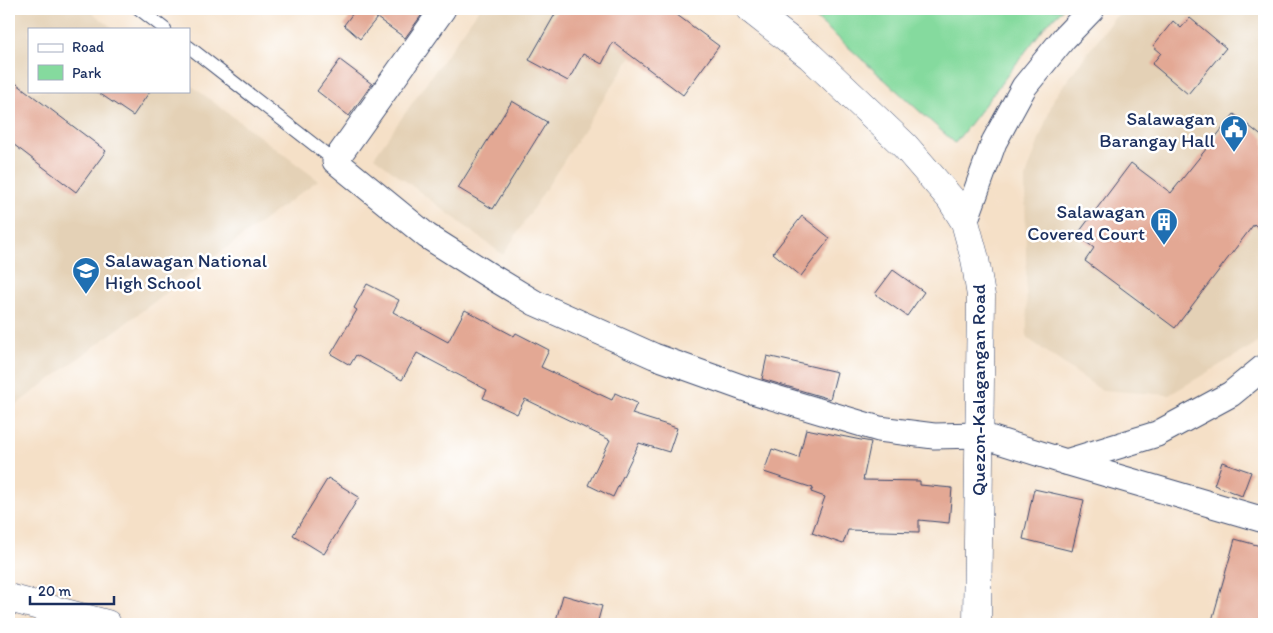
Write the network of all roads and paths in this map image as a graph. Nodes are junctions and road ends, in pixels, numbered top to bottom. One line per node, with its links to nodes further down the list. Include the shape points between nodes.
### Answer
1 (139, 9): 5 (lane)
2 (443, 9): 7 (street)
3 (750, 9): 8 (main road, Quezon-Kalagangan Road, via 810,56 905,146 950,198)
4 (1092, 9): 8 (street, via 1024,87 994,142)
5 (164, 28)
6 (190, 48): 7 (lane)
7 (335, 161): 10 (street, via 427,236 495,279 535,303 654,356 749,390 879,429 934,436)
8 (964, 222): 10 (main road, Quezon-Kalagangan Road, via 981,296)
9 (1264, 367): 11 (street, via 1231,394 1157,434)
10 (980, 435): 11 (street); 15 (main road, Quezon-Kalagangan Road)
11 (1066, 462): 12 (street)
12 (1264, 520)
13 (9, 598): 14 (main road)
14 (107, 624)
15 (977, 624)

